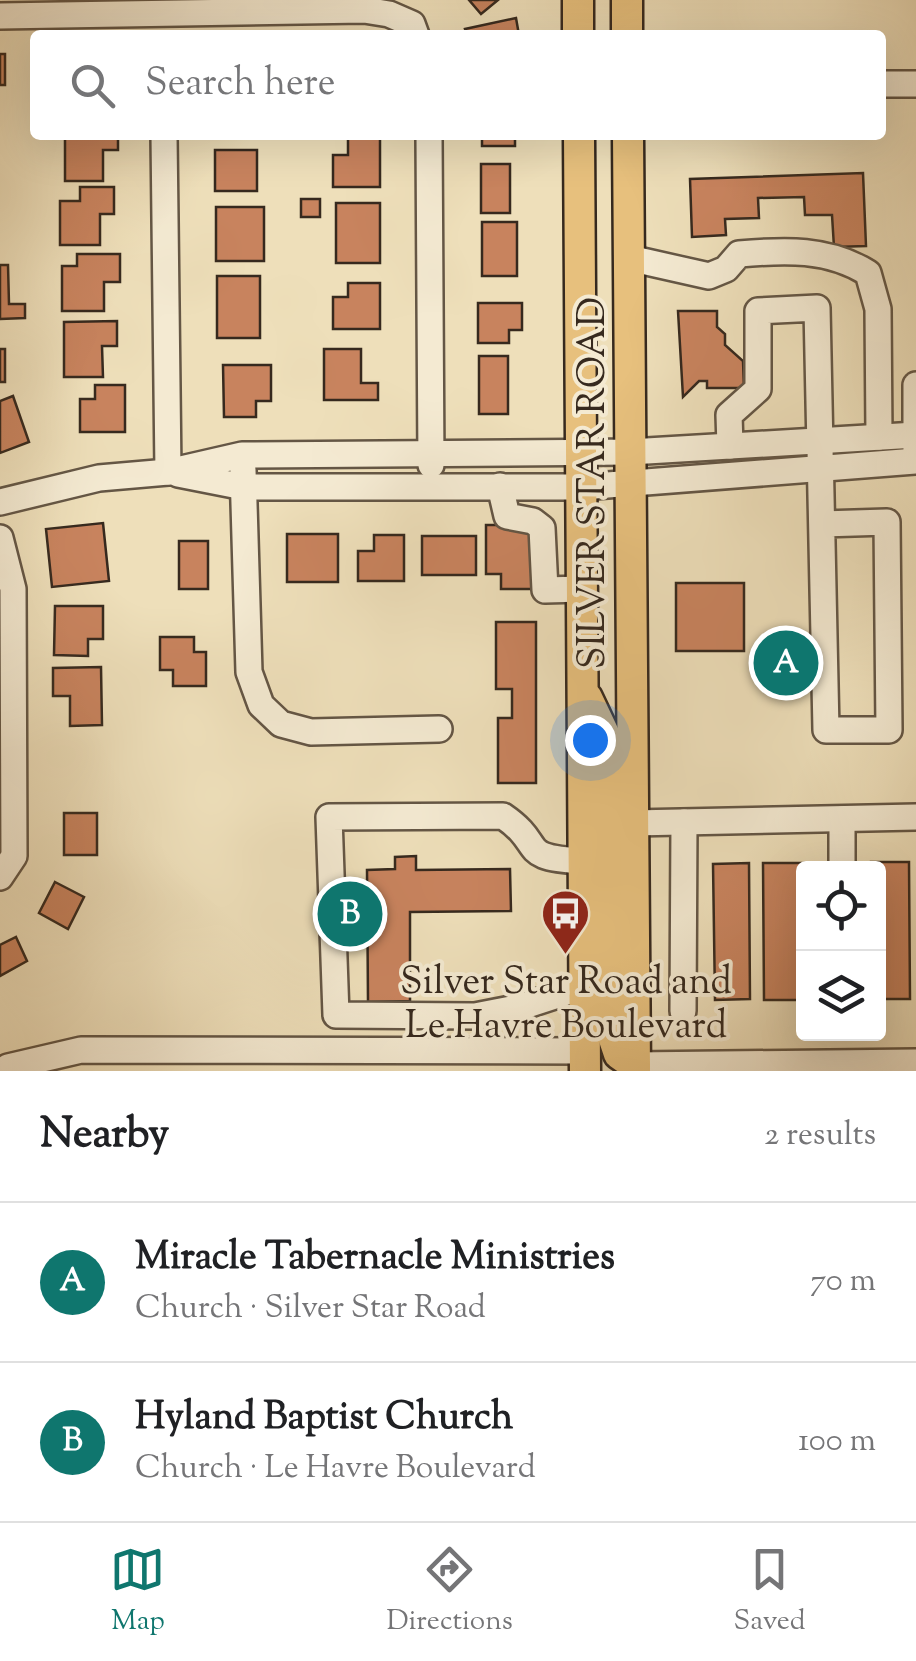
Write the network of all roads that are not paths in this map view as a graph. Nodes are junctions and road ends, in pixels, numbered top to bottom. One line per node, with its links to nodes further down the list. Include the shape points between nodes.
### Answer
1 (578, 0): 6 (main road)
2 (627, 0): 7 (main road)
3 (0, 16): 4 (street)
4 (162, 24): 5 (street, via 364,10 389,14)
5 (414, 30)
6 (578, 30)
7 (627, 30)
8 (886, 84): 9 (street)
9 (916, 84)
10 (164, 140): 26 (street)
11 (428, 140): 20 (street)
12 (579, 140): 21 (main road, SILVER STAR ROAD)
13 (628, 140): 14 (main road, SILVER STAR ROAD)
14 (629, 258): 17 (street, via 709,276 739,254 815,252 868,272 878,309); 22 (main road, SILVER STAR ROAD)
15 (916, 385): 16 (street)
16 (916, 435): 17 (street); 24 (street)
17 (879, 438): 18 (street)
18 (820, 441): 19 (street); 19 (street, via 817,308 758,310 758,389 730,415); 25 (street)
19 (730, 446): 22 (street)
20 (431, 452): 21 (street); 23 (street); 28 (street)
21 (582, 452): 22 (street); 31 (main road, SILVER STAR ROAD)
22 (630, 452): 27 (main road, SILVER STAR ROAD)
23 (242, 455): 26 (street); 30 (street)
24 (916, 461): 25 (street)
25 (821, 469): 27 (street); 33 (street)
26 (168, 472): 30 (street); 32 (street, via 99,478)
27 (630, 485): 31 (street); 41 (main road, SILVER STAR ROAD)
28 (432, 486): 29 (street); 30 (street)
29 (500, 486): 31 (street); 35 (street, via 507,516 542,528 545,590)
30 (244, 487): 37 (street, via 249,672 261,705 281,724 311,732)
31 (582, 487): 35 (main road, SILVER STAR ROAD)
32 (0, 502)
33 (822, 524): 33 (street, via 826,730 888,730 887,522)
34 (0, 538): 44 (street, via 12,588 14,818 14,856)
35 (571, 590): 36 (main road, SILVER STAR ROAD)
36 (583, 691): 42 (main road, SILVER STAR ROAD); 51 (main road, via 604,736 606,1015 618,1054)
37 (440, 730)
38 (916, 817): 39 (street)
39 (842, 819): 40 (street); 43 (street)
40 (684, 822): 41 (street); 46 (street)
41 (633, 824): 51 (main road, SILVER STAR ROAD)
42 (584, 860): 45 (main road, SILVER STAR ROAD); 45 (street, via 536,854 503,816 328,817 336,1015 475,1016)
43 (842, 861)
44 (0, 877)
45 (585, 986): 48 (main road, SILVER STAR ROAD)
46 (683, 1010)
47 (916, 1062): 49 (street)
48 (591, 1064): 50 (street, via 82,1050)
49 (828, 1067): 51 (street)
50 (5, 1068): 52 (street)
51 (635, 1068)
52 (44, 1071)

